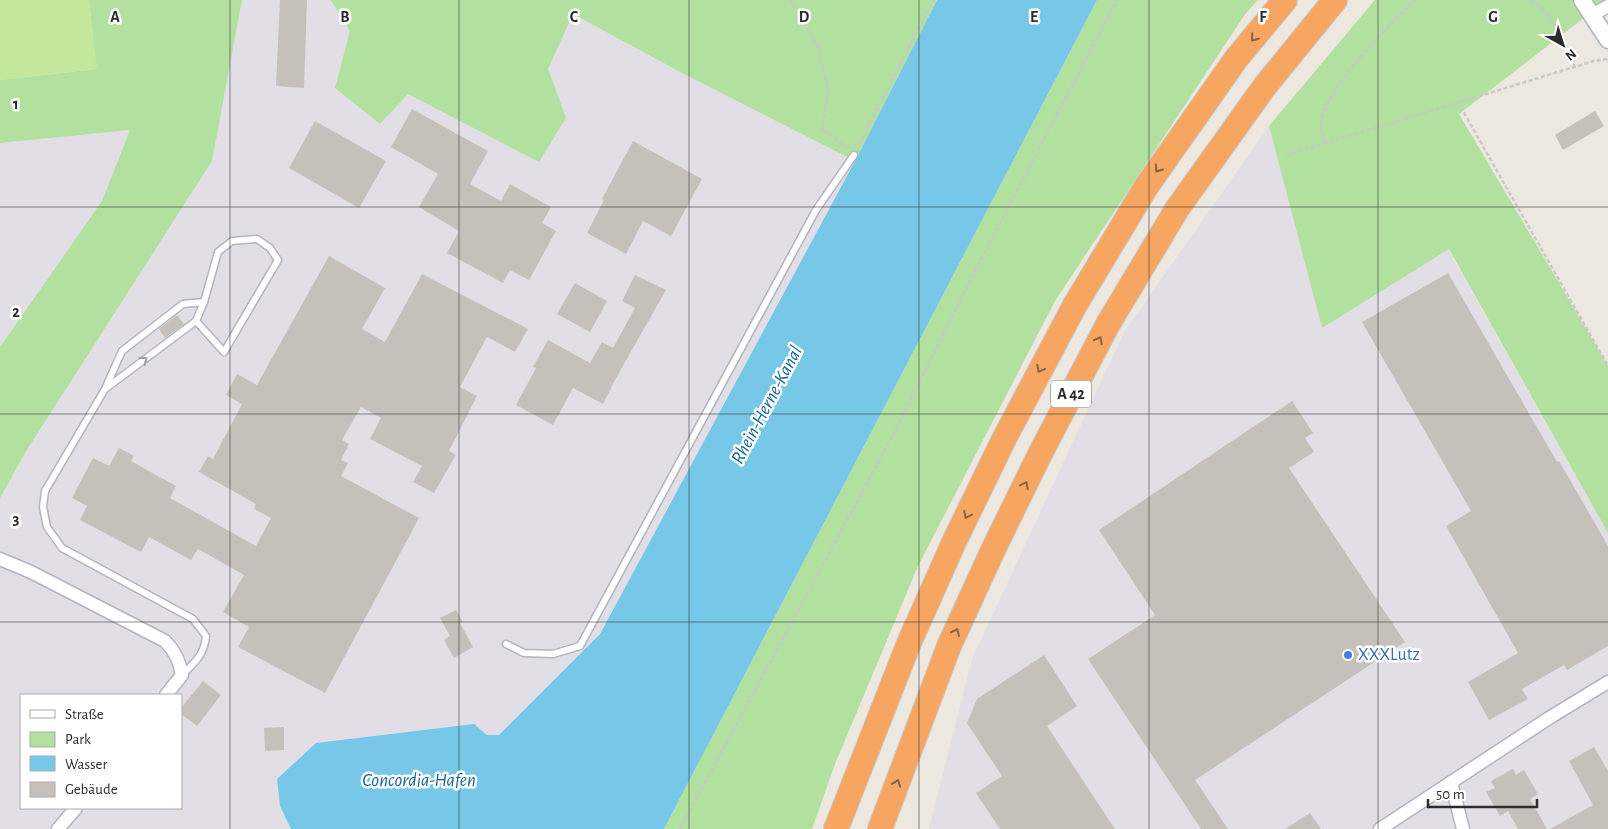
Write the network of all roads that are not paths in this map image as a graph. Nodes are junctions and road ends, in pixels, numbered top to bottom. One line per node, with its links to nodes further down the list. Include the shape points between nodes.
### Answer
1 (1285, 0): 19 (highway, A 42, one-way to 19, via 1236,59 1146,187 1075,304 1004,438 950,550 909,643)
2 (1335, 0): 20 (highway, A 42, one-way to 2, via 949,646 1040,454 1108,324 1177,209 1265,86)
3 (1582, 0): 5 (street)
4 (1608, 6): 5 (street)
5 (1592, 15): 6 (street)
6 (1608, 40)
7 (854, 155): 12 (lane, via 816,210 580,646 553,654 524,653)
8 (204, 302): 9 (lane); 9 (lane, via 218,252 232,242 257,239 270,248 278,260 224,352); 10 (lane, via 183,304 122,351)
9 (196, 321): 10 (lane, one-way to 9)
10 (105, 389): 13 (lane, via 46,491 43,507 46,527 62,548 193,619 206,636 204,647 201,655)
11 (0, 559): 13 (street, via 165,642 177,658)
12 (506, 644)
13 (182, 675): 15 (street)
14 (1608, 682): 16 (street)
15 (167, 694)
16 (1451, 782): 21 (street); 22 (street)
17 (75, 809): 18 (street)
18 (58, 829)
19 (836, 829)
20 (880, 829)
21 (1380, 829)
22 (1464, 829)

